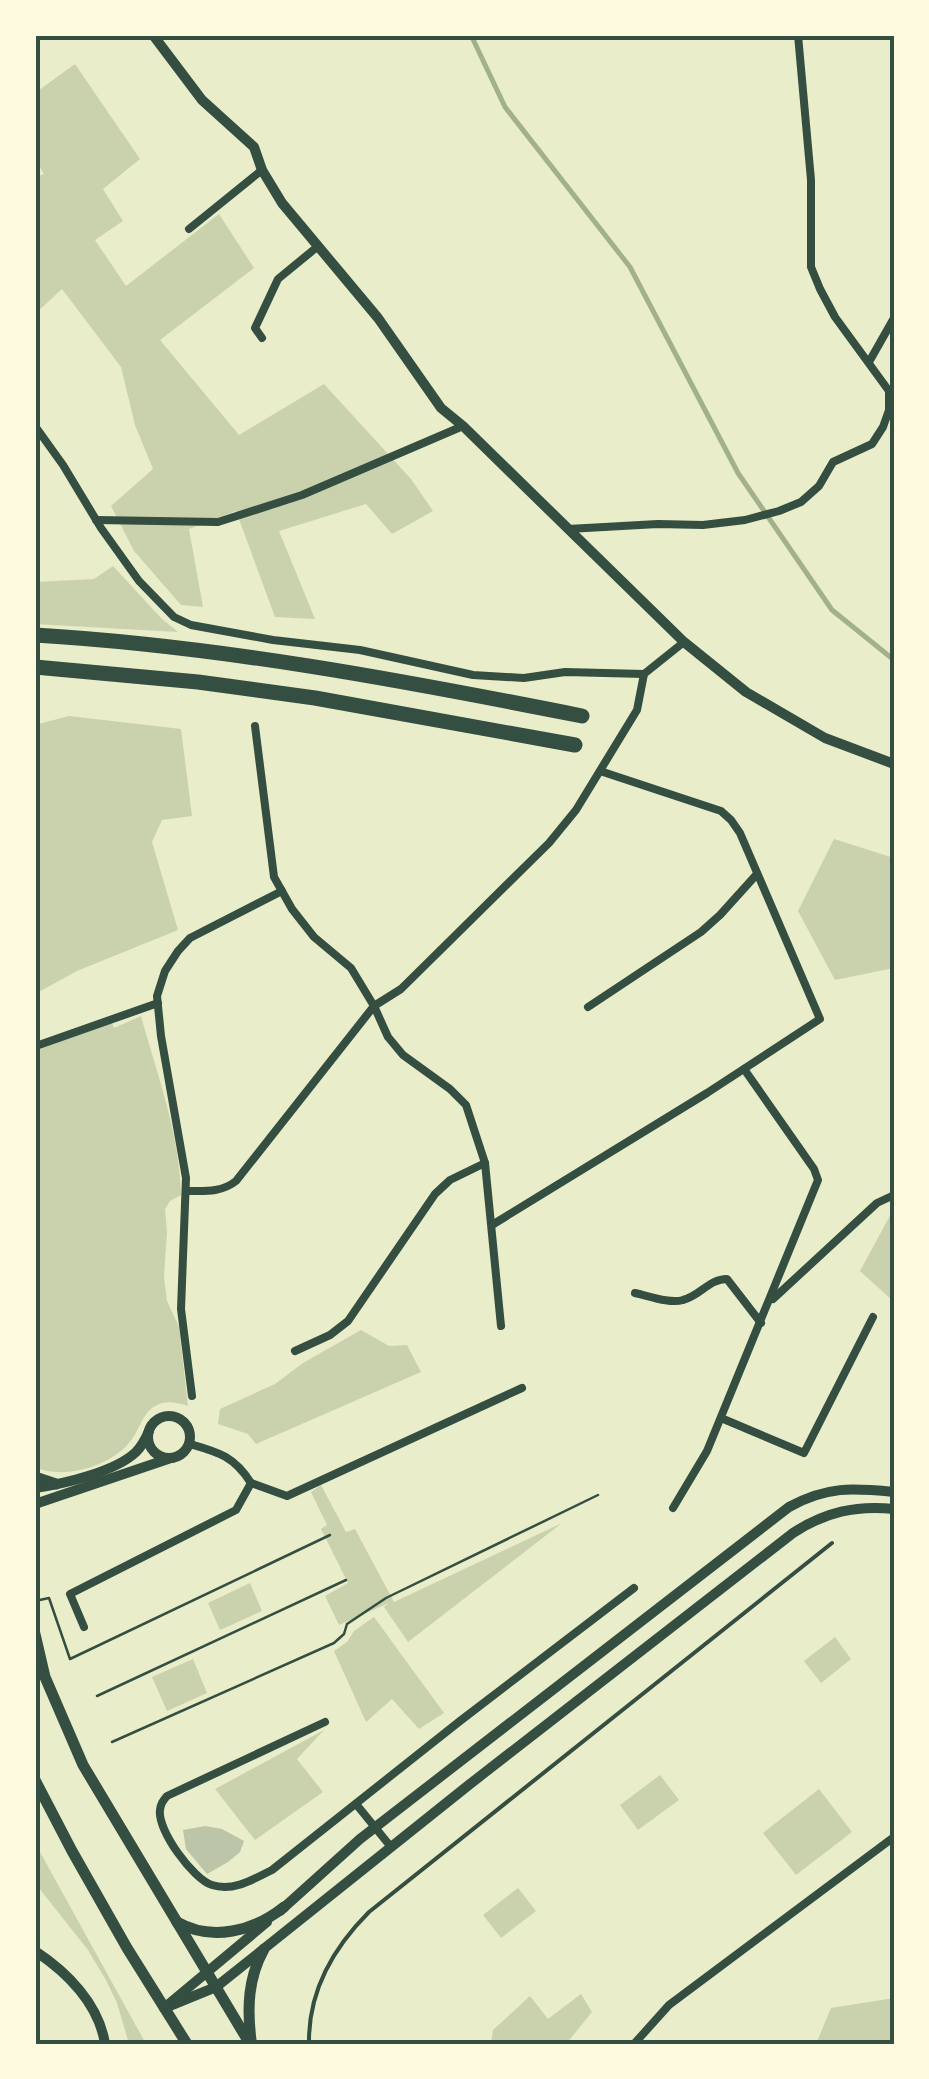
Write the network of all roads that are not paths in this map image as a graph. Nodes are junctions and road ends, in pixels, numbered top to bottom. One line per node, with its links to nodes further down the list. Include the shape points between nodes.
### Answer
1 (152, 35): 3 (street, via 202,100 254,147)
2 (798, 35): 8 (street, via 811,266 835,317)
3 (262, 170): 4 (street); 5 (street)
4 (190, 229)
5 (317, 247): 7 (street, via 278,279 256,328); 10 (street)
6 (894, 318): 8 (street)
7 (262, 338)
8 (869, 362): 12 (street, via 890,391 883,427 872,444 833,462 802,502 717,524)
9 (35, 426): 11 (street)
10 (462, 426): 11 (street, via 302,495 218,522); 12 (street)
11 (96, 520): 16 (street, via 139,580 191,626 360,650 473,675)
12 (568, 529): 14 (street)
13 (35, 635): 17 (highway, via 320,668)
14 (684, 642): 16 (street); 20 (street, via 778,713)
15 (35, 667): 19 (highway, via 314,698)
16 (644, 674): 21 (street, via 638,710)
17 (582, 716)
18 (254, 726): 23 (street, via 274,877)
19 (575, 746)
20 (894, 764)
21 (600, 771): 22 (street, via 721,811 740,834); 25 (street, via 549,844 401,989)
22 (757, 874): 26 (street, via 701,932); 28 (street, via 820,1019)
23 (282, 891): 24 (street, via 190,938 165,971); 25 (street, via 314,937 351,968)
24 (158, 1003): 27 (street); 30 (street)
25 (374, 1006): 29 (street, via 404,1056 466,1105); 30 (street, via 236,1181 228,1188)
26 (588, 1007)
27 (36, 1046)
28 (744, 1068): 32 (street); 34 (street, via 818,1180)
29 (485, 1163): 32 (street); 38 (street, via 436,1194 348,1321)
30 (186, 1192): 40 (street, via 182,1309)
31 (894, 1195): 34 (street, via 877,1203)
32 (492, 1225): 37 (street)
33 (634, 1293): 36 (street, via 680,1302 716,1279 727,1280)
34 (769, 1303): 36 (street)
35 (873, 1317): 41 (street, via 804,1453)
36 (761, 1322): 41 (street)
37 (501, 1326)
38 (295, 1351)
39 (522, 1388): 46 (street, via 287,1496)
40 (192, 1396)
41 (721, 1418): 51 (street)
42 (150, 1431): 43 (street, via 161,1418 178,1418 189,1429); 44 (street, via 155,1453); 47 (street, via 122,1462)
43 (190, 1444): 44 (street); 46 (street, via 228,1456)
44 (171, 1458): 50 (street)
45 (35, 1477): 47 (main road)
46 (251, 1482): 55 (street, via 236,1510 70,1594)
47 (56, 1484): 48 (street)
48 (35, 1488)
49 (894, 1492): 60 (street, via 831,1490 789,1507)
50 (35, 1504)
51 (673, 1508)
52 (894, 1509): 62 (street, via 839,1511 792,1533)
53 (832, 1543): 73 (lane, via 368,1912 319,1981)
54 (634, 1588): 59 (street)
55 (84, 1626)
56 (35, 1634): 64 (main road, via 64,1726)
57 (325, 1722): 59 (street, via 168,1796 160,1813 166,1834 199,1878 237,1886 272,1870)
58 (35, 1780): 69 (main road)
59 (356, 1804): 60 (street)
60 (375, 1827): 62 (street); 63 (street)
61 (894, 1838): 74 (street, via 669,2005)
62 (391, 1847): 65 (street)
63 (284, 1907): 64 (main road, via 230,1932); 67 (street)
64 (177, 1922): 67 (main road)
65 (264, 1949): 68 (street); 72 (main road, via 251,1985)
66 (35, 1951): 70 (street, via 94,2008)
67 (207, 1971): 68 (main road); 69 (street)
68 (216, 1987): 69 (street); 72 (main road)
69 (164, 2008): 71 (main road)
70 (106, 2044)
71 (187, 2044)
72 (251, 2044)
73 (309, 2044)
74 (634, 2044)

